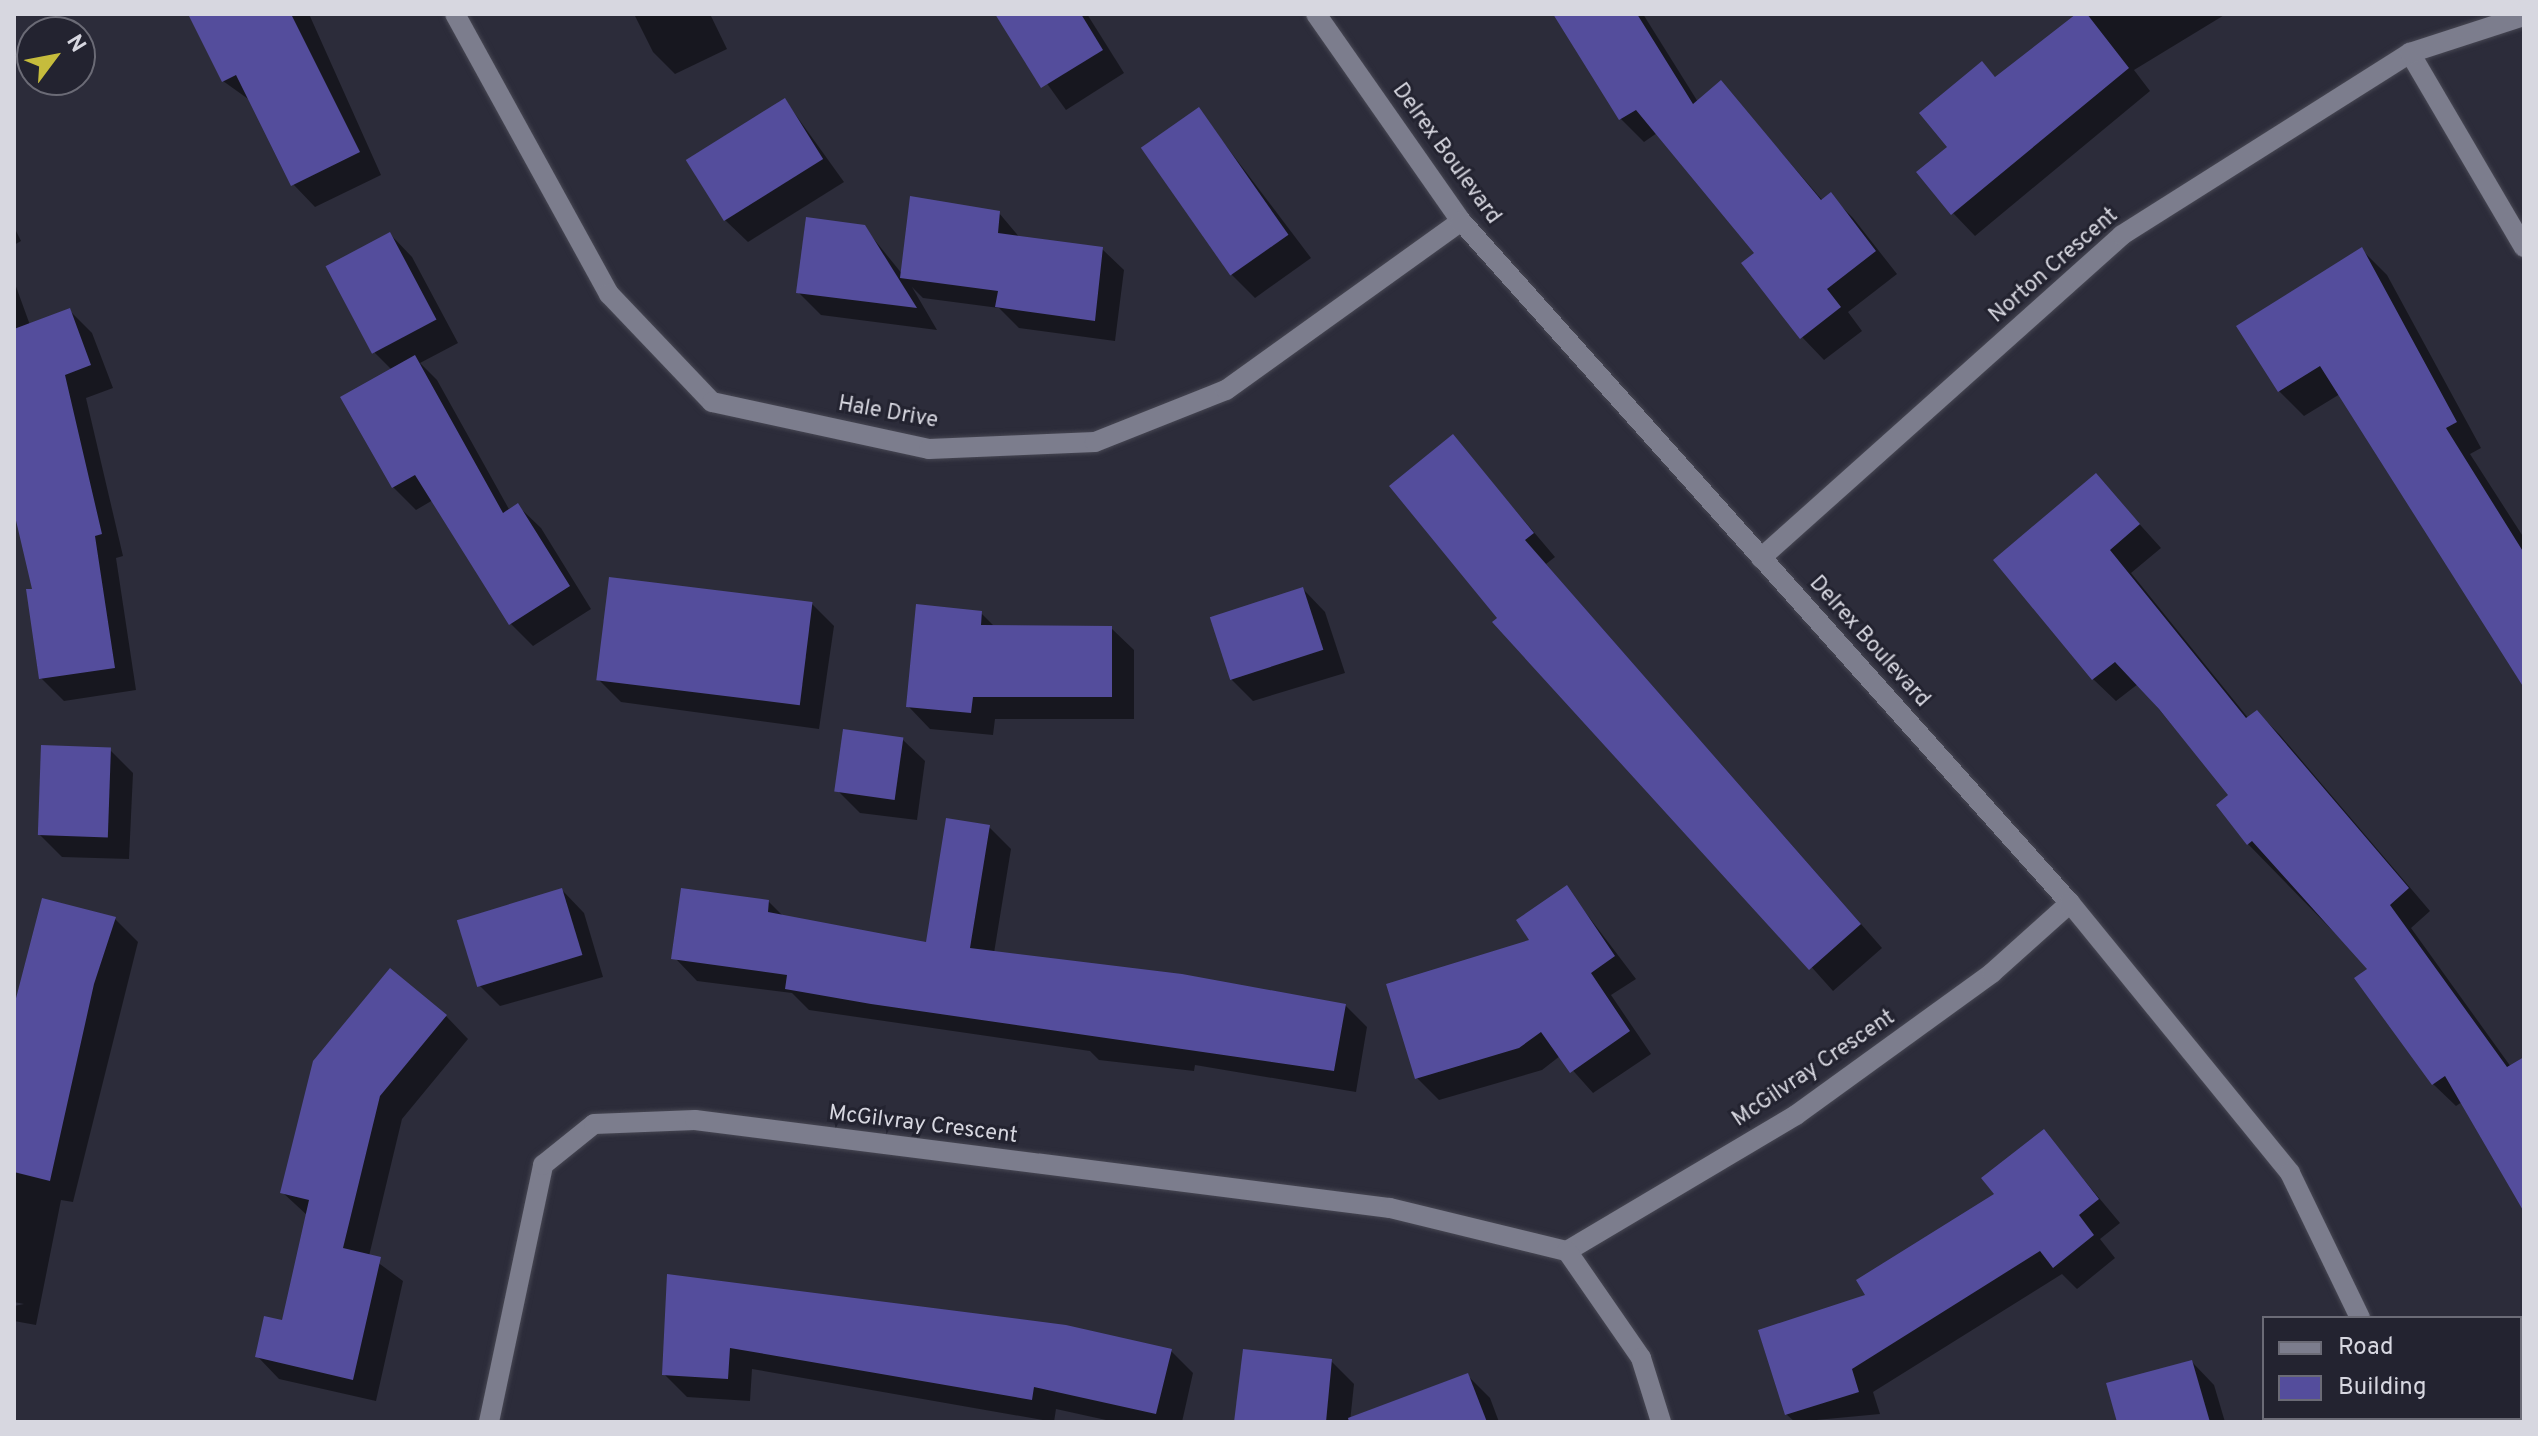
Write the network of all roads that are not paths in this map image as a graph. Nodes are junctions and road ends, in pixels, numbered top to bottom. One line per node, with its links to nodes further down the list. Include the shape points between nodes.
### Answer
1 (455, 14): 5 (street, Hale Drive, via 609,294 712,402 929,449 1095,442 1226,390)
2 (1316, 14): 5 (street, Delrex Boulevard)
3 (2524, 16): 4 (street, Norton Crescent)
4 (2410, 53): 6 (street); 7 (street, Norton Crescent, via 2122,235)
5 (1461, 221): 7 (street, Delrex Boulevard)
6 (2524, 247)
7 (1761, 558): 8 (street, Delrex Boulevard)
8 (2070, 903): 9 (street, McGilvray Crescent, via 1992,973 1796,1115); 10 (street, Delrex Boulevard, via 2290,1173)
9 (1567, 1251): 11 (street, McGilvray Crescent, via 1390,1208 695,1120 594,1124 543,1165); 12 (street, via 1641,1358)
10 (2359, 1316)
11 (489, 1422)
12 (1661, 1422)

